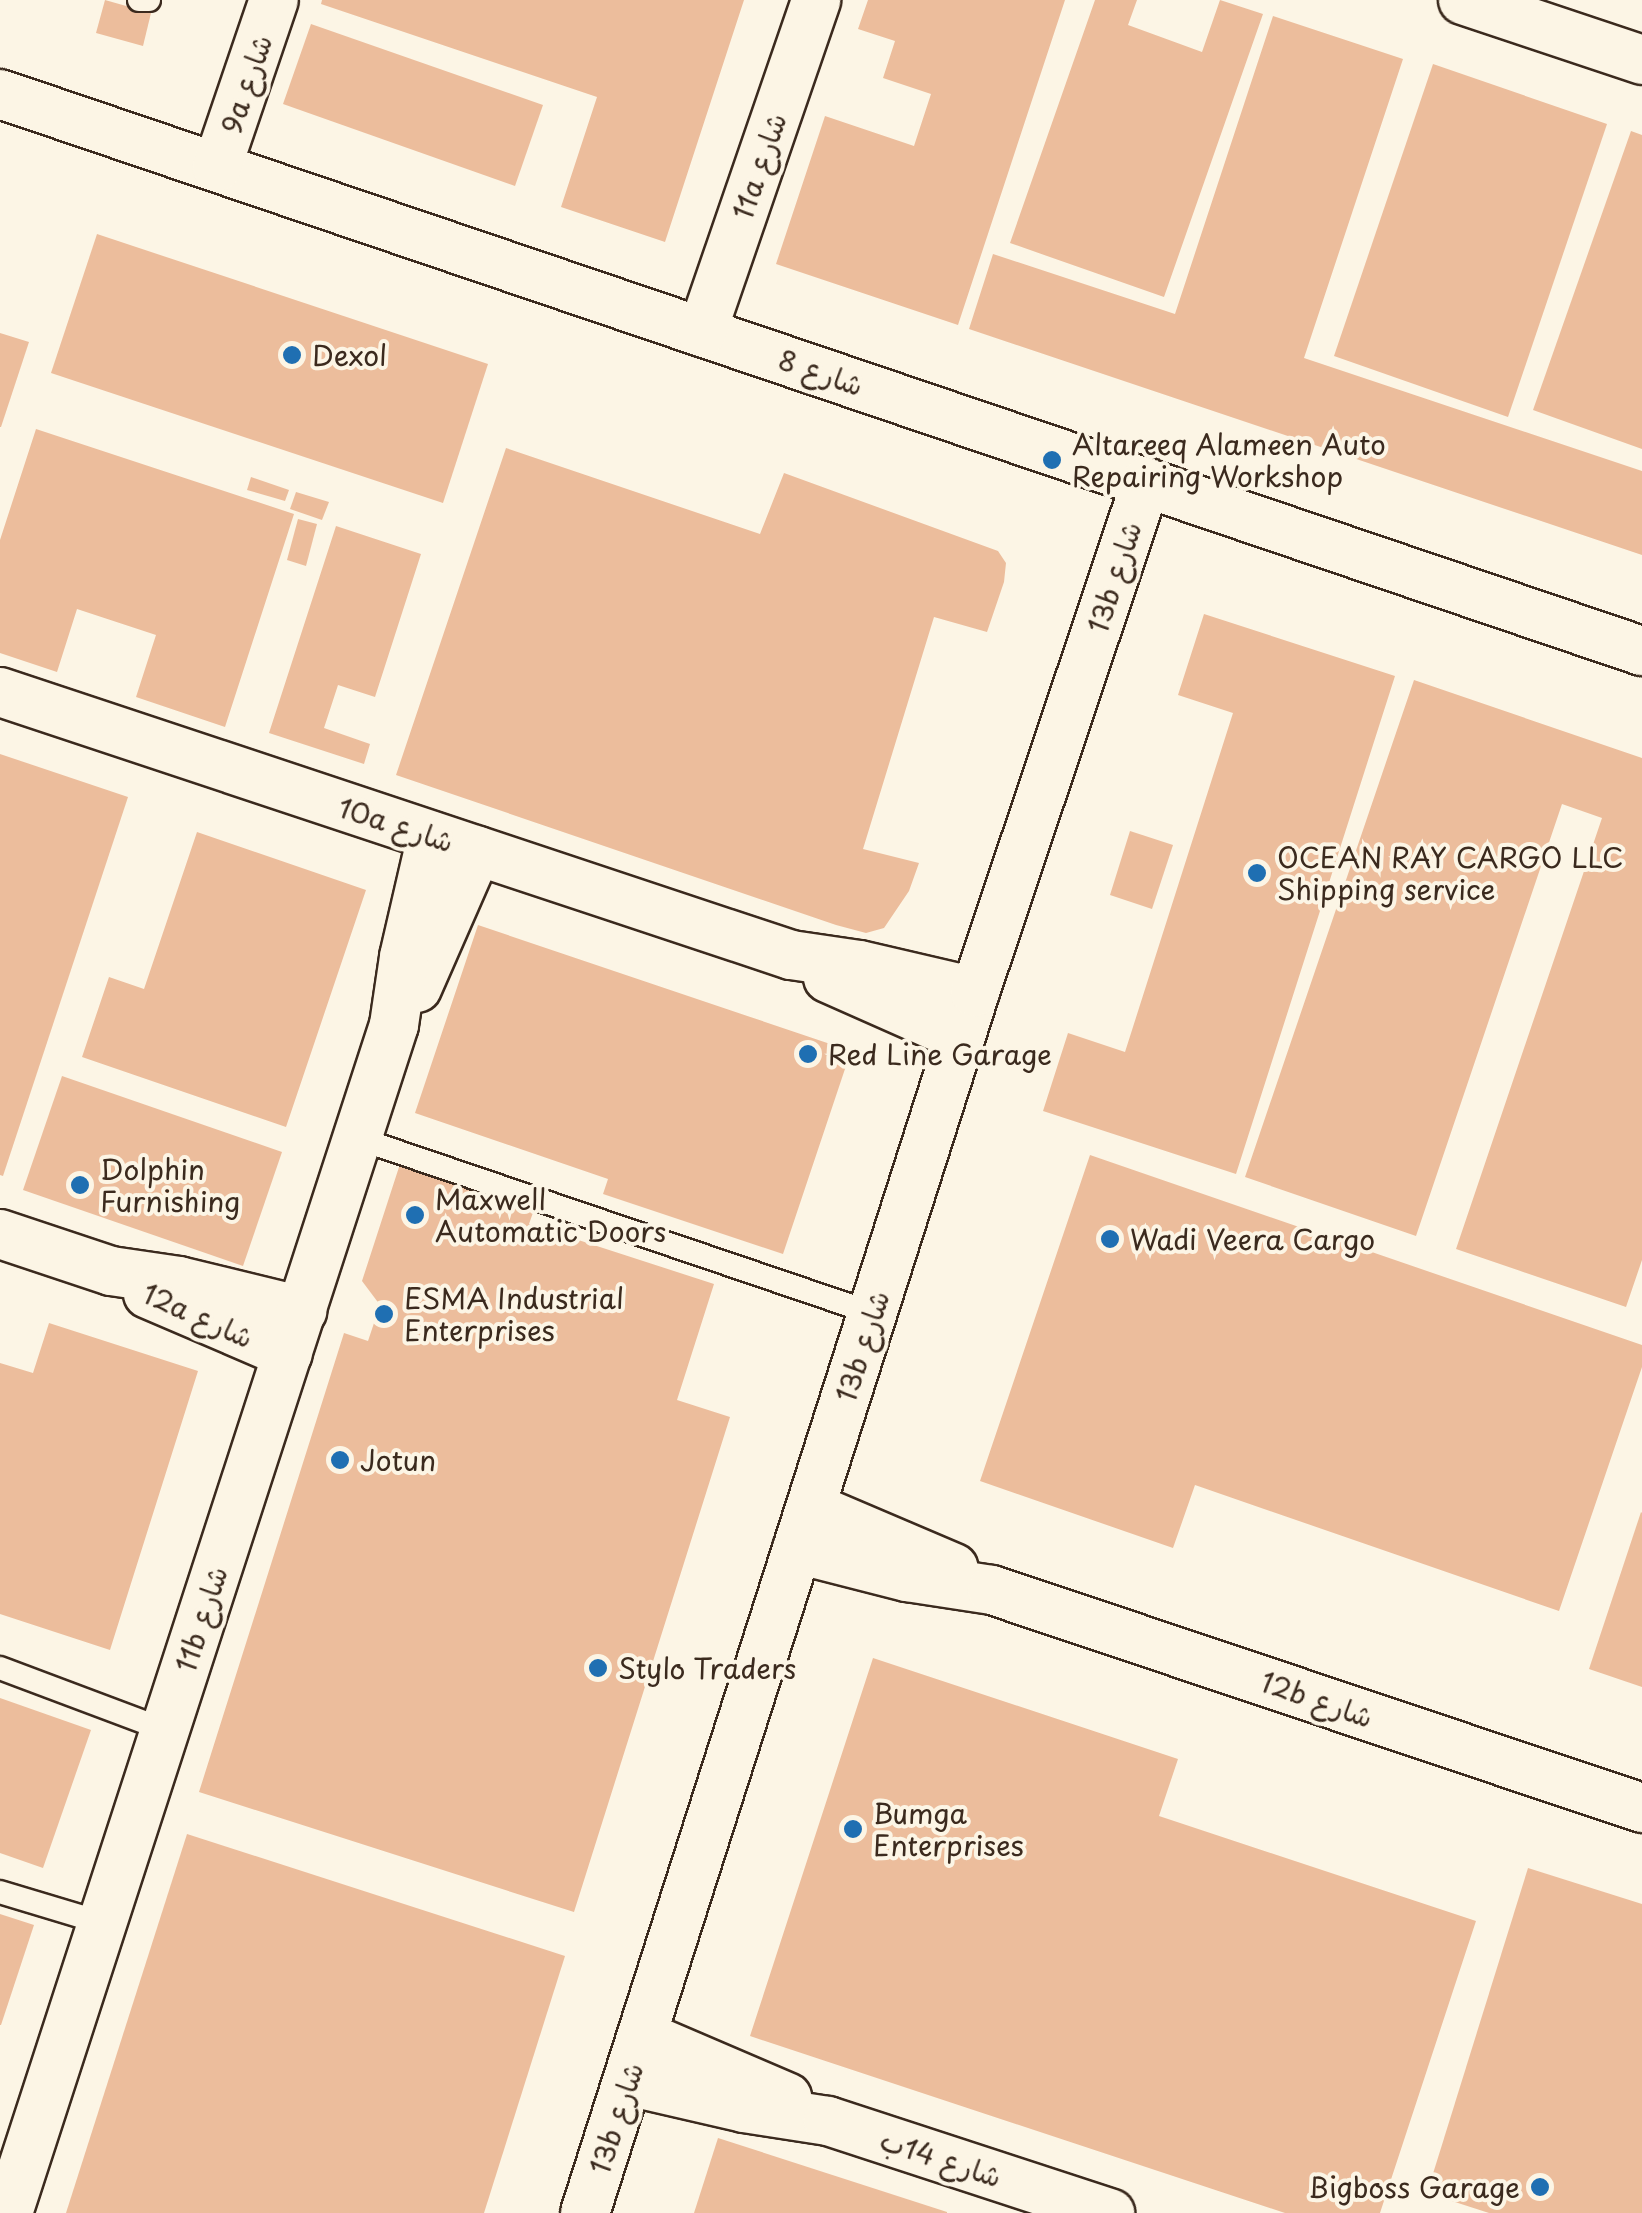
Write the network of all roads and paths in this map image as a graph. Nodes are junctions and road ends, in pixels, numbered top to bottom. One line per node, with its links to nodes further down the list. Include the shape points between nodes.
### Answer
1 (139, 0): 2 (lane)
2 (148, 0)
3 (274, 0): 8 (street, 9a شارع)
4 (816, 0): 9 (street, 11a شارع)
5 (1463, 0): 6 (street)
6 (1642, 60)
7 (0, 94): 8 (street, شارع 8)
8 (217, 167): 9 (street, شارع 8)
9 (702, 332): 10 (street, شارع 8)
10 (1146, 482): 11 (street, شارع 8); 16 (street, 13b شارع)
11 (1642, 651)
12 (0, 692): 13 (street, 10a شارع)
13 (432, 836): 14 (street, 10a شارع); 17 (street, 11b شارع)
14 (477, 851): 15 (street, 10a شارع); 17 (street, 11b شارع)
15 (791, 955): 16 (street, 10a شارع); 18 (street, 10a شارع, via 851,990)
16 (975, 992): 18 (street, 13b شارع)
17 (394, 1025): 19 (street, 11b شارع)
18 (961, 1037): 21 (street, 13b شارع)
19 (358, 1138): 21 (lane); 22 (street, 11b شارع)
20 (0, 1234): 22 (street, 12a شارع, via 111,1272 172,1305)
21 (872, 1313): 23 (street, 13b شارع)
22 (295, 1332): 25 (street, 11b شارع)
23 (804, 1528): 26 (street, 12b شارع, via 914,1547 992,1590); 29 (street, 13b شارع)
24 (0, 1668): 25 (lane)
25 (165, 1730): 28 (street, 11b شارع)
26 (1642, 1808)
27 (0, 1892): 28 (lane)
28 (102, 1923): 32 (street, 11b شارع)
29 (642, 2035): 30 (street, 13b شارع); 31 (street, شارع 14ب, via 751,2078)
30 (628, 2080): 31 (street, شارع 14ب); 33 (street, 13b شارع)
31 (828, 2121): 34 (street, شارع 14ب)
32 (8, 2213)
33 (585, 2213)
34 (1110, 2213)

